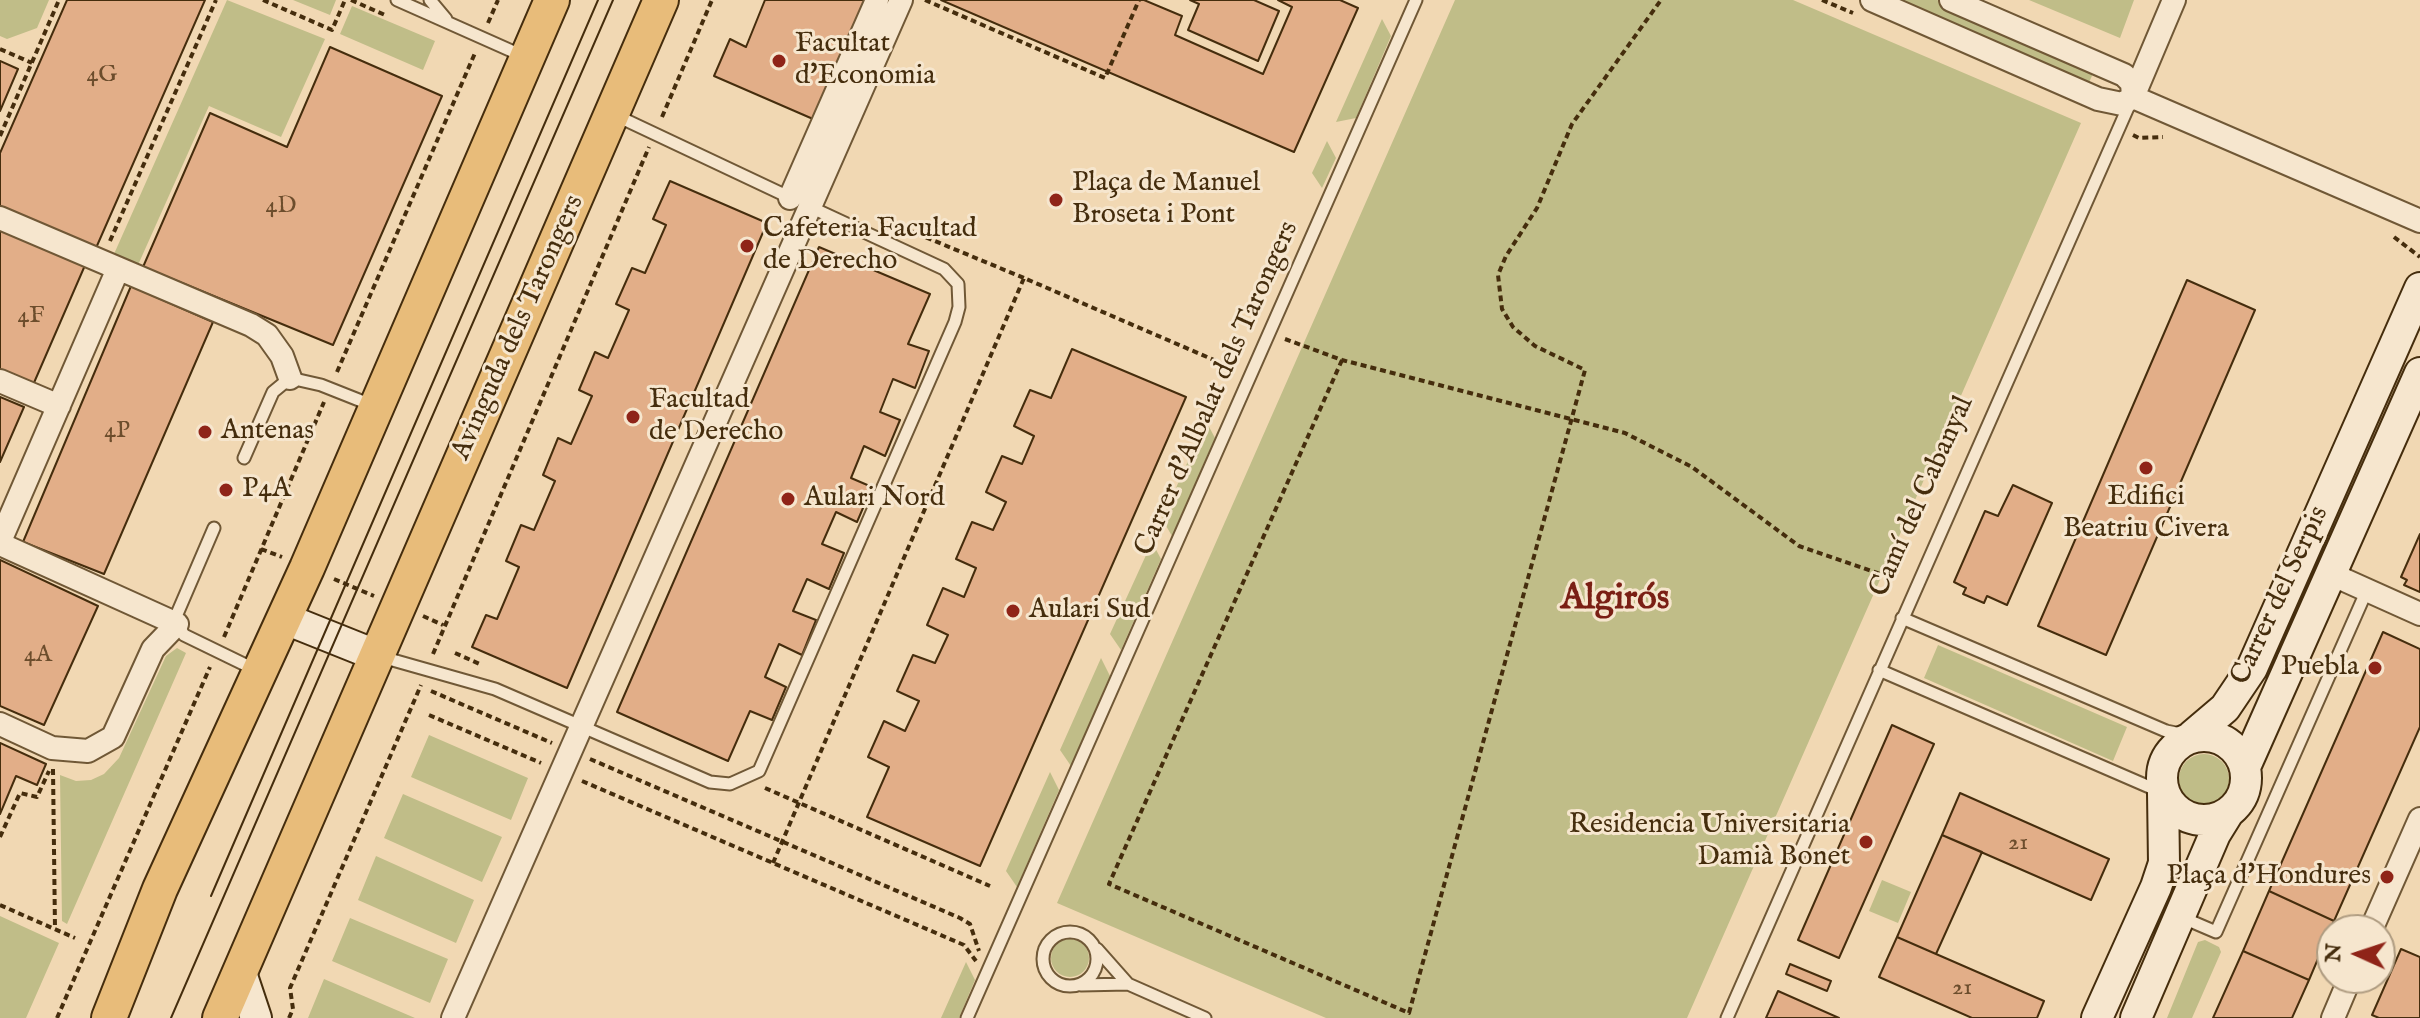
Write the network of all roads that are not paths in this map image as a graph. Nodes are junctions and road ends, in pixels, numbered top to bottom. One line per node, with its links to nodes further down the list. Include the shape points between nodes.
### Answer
1 (397, 0): 11 (lane)
2 (430, 0): 11 (lane)
3 (552, 0): 12 (main road)
4 (661, 0): 14 (main road, Avinguda dels Tarongers)
5 (877, 0): 15 (street)
6 (901, 0): 15 (street)
7 (1416, 0): 55 (lane, Carrer d'Albalat dels Tarongers)
8 (1872, 0): 13 (street, via 2098,99 2122,104)
9 (1951, 0): 13 (street, via 2124,75 2132,83)
10 (2174, 0): 13 (street, Camí del Cabanyal)
11 (449, 22): 12 (lane)
12 (527, 58): 24 (main road)
13 (2133, 97): 17 (street); 32 (lane, Camí del Cabanyal)
14 (612, 114): 15 (lane); 34 (main road, Avinguda dels Tarongers)
15 (800, 202): 38 (street); 38 (lane, via 944,269 958,284 959,307 949,336 765,762 745,779 720,784)
16 (0, 218): 18 (street)
17 (2420, 221)
18 (109, 265): 21 (street, via 259,330 282,356); 23 (street)
19 (2420, 288): 39 (street, Carrer del Serpis, via 2252,668 2225,708)
20 (2420, 373): 28 (street, Carrer del Serpis)
21 (290, 378): 24 (lane); 25 (lane, via 273,392)
22 (0, 381): 23 (street)
23 (59, 406): 27 (street)
24 (374, 406): 31 (main road)
25 (244, 458)
26 (214, 528): 33 (lane)
27 (0, 543): 33 (street)
28 (2331, 574): 29 (street); 40 (street, Carrer del Serpis)
29 (2367, 590): 30 (street); 45 (lane, via 2216,932)
30 (2420, 614)
31 (283, 618): 34 (street); 36 (main road)
32 (1902, 618): 35 (lane, Camí del Cabanyal); 39 (lane, via 2166,731)
33 (177, 624): 36 (lane, via 184,635); 37 (street, via 153,649 113,737 88,751 52,748)
34 (378, 656): 38 (lane, via 495,689); 47 (main road, Avinguda dels Tarongers)
35 (1879, 670): 41 (lane); 57 (lane, Camí del Cabanyal)
36 (260, 672): 51 (main road, via 208,780)
37 (0, 724)
38 (581, 726): 54 (street)
39 (2192, 736): 40 (street, via 2231,744); 41 (street, via 2163,764)
40 (2245, 767): 42 (street, via 2243,793)
41 (2163, 793): 42 (street, via 2191,818 2216,819); 58 (street, via 2164,863)
42 (2228, 813): 45 (street)
43 (2420, 819): 44 (street)
44 (2378, 914)
45 (2180, 917): 59 (street)
46 (1094, 946): 48 (lane); 49 (lane, via 1094,971); 49 (lane, via 1073,932 1056,935 1045,948 1048,975)
47 (241, 973): 52 (main road, Avinguda dels Tarongers); 53 (street)
48 (1128, 984): 49 (lane); 56 (lane)
49 (1072, 986)
50 (2343, 994): 60 (street)
51 (117, 1012)
52 (220, 1018)
53 (256, 1018)
54 (453, 1018)
55 (967, 1018)
56 (1205, 1018)
57 (1727, 1018)
58 (2097, 1018)
59 (2136, 1018)
60 (2333, 1018)

